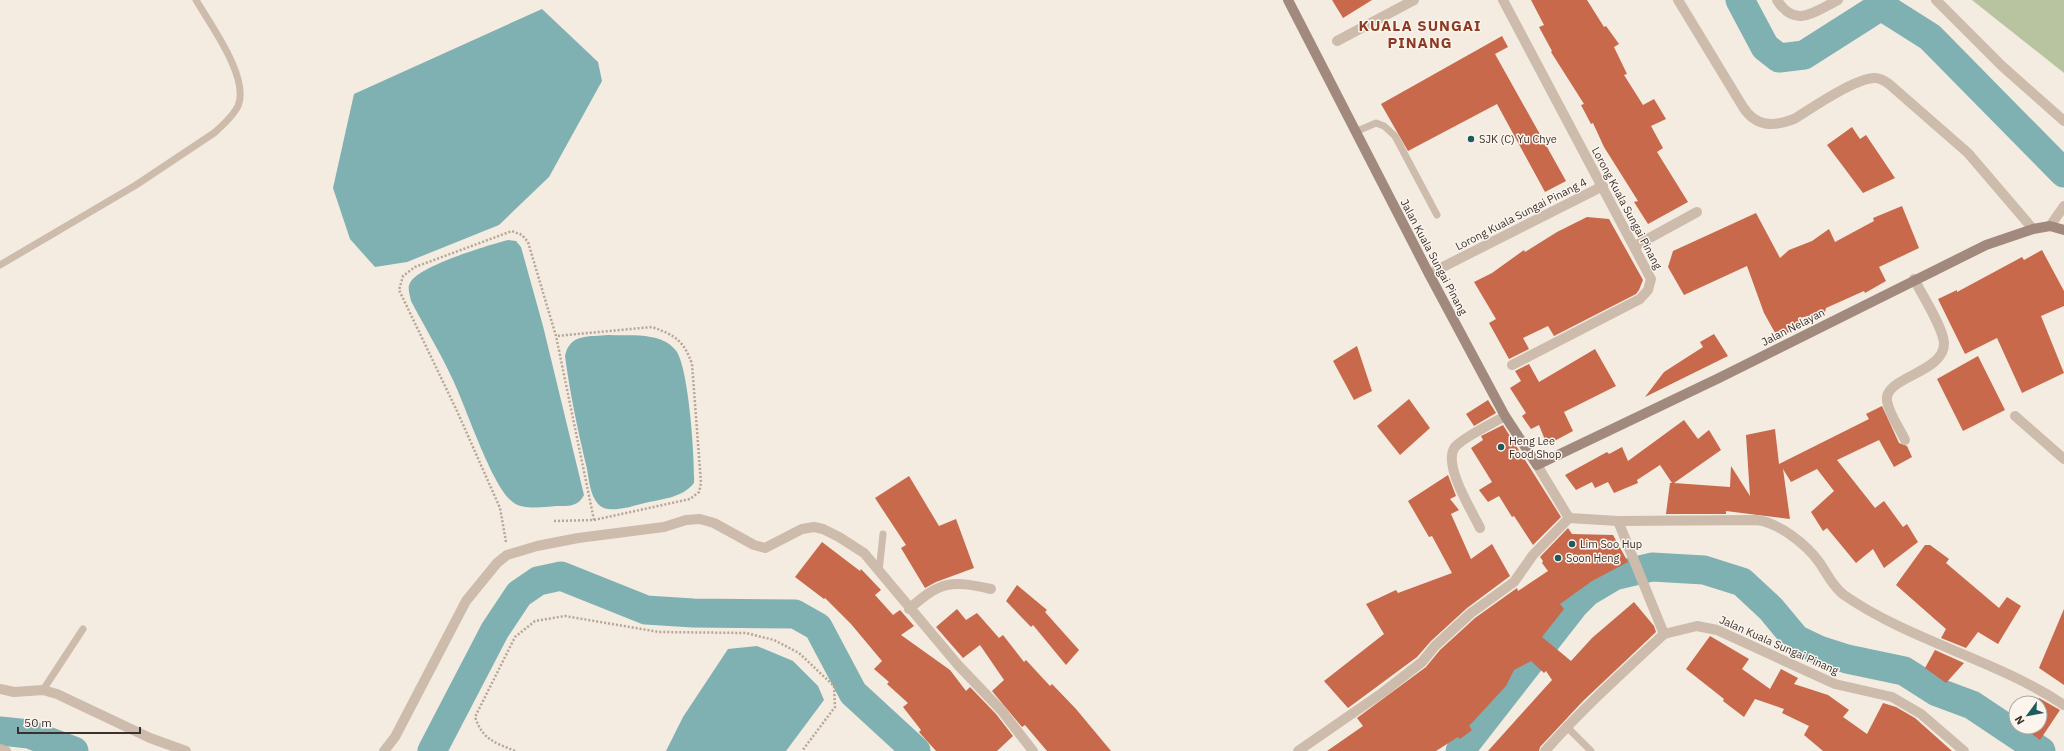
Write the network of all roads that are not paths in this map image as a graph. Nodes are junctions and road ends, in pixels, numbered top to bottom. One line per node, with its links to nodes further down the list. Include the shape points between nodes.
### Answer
1 (196, 0): 20 (lane, via 237,76 240,96 238,106 230,117 214,134 136,185)
2 (1288, 0): 11 (street, Jalan Kuala Sungai Pinang)
3 (1414, 0): 9 (street)
4 (1503, 0): 12 (street, Lorong Kuala Sungai Pinang)
5 (1678, 0): 17 (street, via 1743,107 1754,120 1763,123 1784,123 1859,82 1872,78 1881,79 1968,153)
6 (1777, 0): 7 (street, via 1783,10 1802,17)
7 (1838, 0)
8 (1936, 0): 10 (street, via 2002,66)
9 (1337, 41)
10 (2064, 121)
11 (1355, 132): 15 (lane, via 1376,123 1395,136); 21 (street, Jalan Kuala Sungai Pinang)
12 (1603, 186): 19 (street, Lorong Kuala Sungai Pinang); 21 (street, Lorong Kuala Sungai Pinang 4)
13 (2064, 206): 16 (street)
14 (1697, 212): 19 (street)
15 (1437, 215)
16 (2050, 226): 17 (street, Jalan Nelayan); 18 (street, Jalan Nelayan)
17 (2033, 229): 22 (street, Jalan Nelayan, via 1986,245)
18 (2064, 230)
19 (1635, 246): 23 (street, Lorong Kuala Sungai Pinang, via 1652,279 1648,290 1640,299)
20 (0, 264)
21 (1430, 274): 24 (street, Jalan Kuala Sungai Pinang)
22 (1914, 279): 26 (street, via 1940,330 1944,345 1942,354 1936,362 1895,386 1888,394 1887,402); 28 (street, Jalan Nelayan, via 1719,378)
23 (1512, 365)
24 (1505, 416): 28 (street, Jalan Kuala Sungai Pinang); 31 (street, via 1458,444 1453,451 1452,468)
25 (2015, 416): 27 (street)
26 (1905, 440)
27 (2064, 459)
28 (1537, 465): 29 (street, Jalan Kuala Sungai Pinang)
29 (1569, 518): 30 (street); 47 (street, via 1528,560 1514,582 1471,612 1422,662)
30 (1618, 521): 37 (street); 40 (street, via 1757,520 1775,524 1813,555 1839,591 1872,613 1916,635 2028,683)
31 (1480, 528)
32 (883, 534): 33 (lane)
33 (880, 572): 35 (street); 45 (street, via 864,553 839,537 818,528 802,529 765,548 754,545 714,523 700,519 686,520 664,527 578,538 507,555 466,601 395,737)
34 (991, 589): 35 (street, via 946,584)
35 (909, 609): 46 (street, via 1001,710)
36 (83, 629): 39 (lane)
37 (1664, 634): 41 (street); 50 (street, Jalan Kuala Sungai Pinang, via 1697,626 1718,630 1834,684 1892,697 1921,714)
38 (0, 689): 39 (street, via 14,692)
39 (42, 690): 44 (street, via 57,694 150,738)
40 (2064, 705)
41 (1566, 726): 48 (street); 49 (lane)
42 (0, 749): 43 (street)
43 (6, 751)
44 (186, 751)
45 (384, 751)
46 (1033, 751)
47 (1298, 751)
48 (1545, 751)
49 (1591, 751)
50 (1964, 751)

